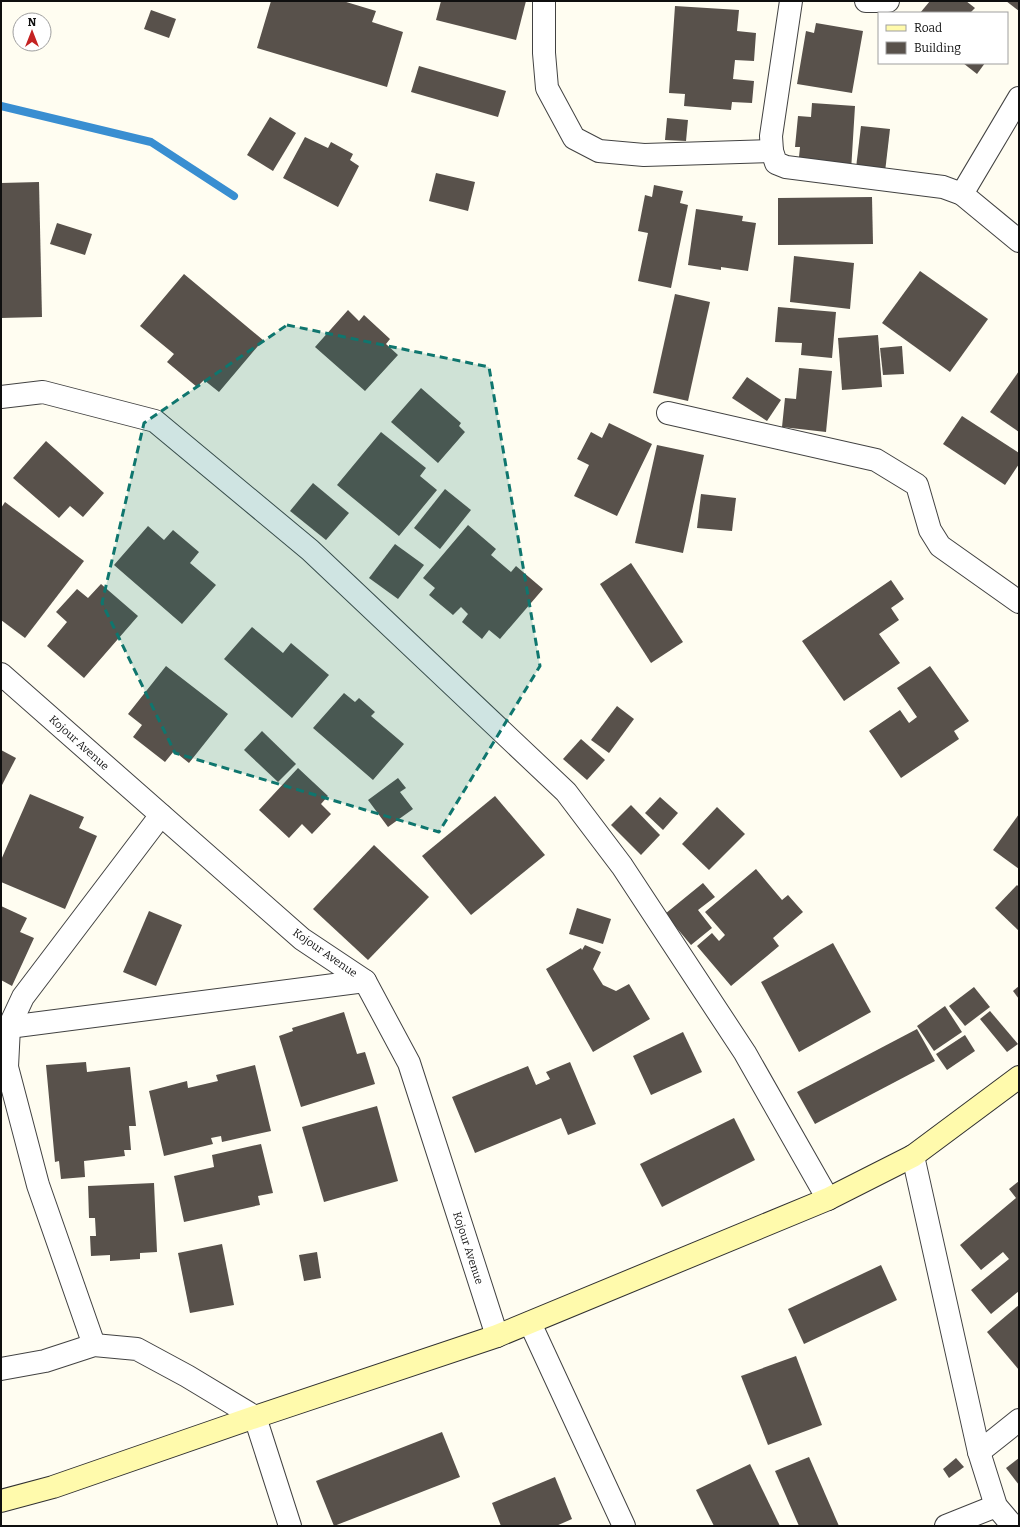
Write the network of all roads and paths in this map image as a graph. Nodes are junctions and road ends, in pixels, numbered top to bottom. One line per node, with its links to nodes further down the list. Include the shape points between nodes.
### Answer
1 (544, 1): 6 (street, via 547,88 574,138 599,151 644,155)
2 (791, 1): 6 (street, via 771,136)
3 (866, 1): 4 (street)
4 (888, 1)
5 (1019, 98): 7 (street)
6 (772, 151): 7 (street, via 776,163 786,167 944,187)
7 (962, 194): 8 (street)
8 (1019, 241)
9 (1, 397): 18 (street, via 43,392 155,421 310,550 566,792 622,866 740,1047)
10 (668, 414): 11 (street, via 876,460 918,485 930,530 940,546)
11 (1019, 602)
12 (1, 674): 13 (street, Kojour Avenue)
13 (161, 815): 14 (street, Kojour Avenue, via 302,939); 15 (street, via 23,997)
14 (365, 981): 15 (street); 20 (street, Kojour Avenue, via 409,1063)
15 (9, 1027): 21 (street, via 7,1067 36,1178)
16 (1019, 1078): 17 (street)
17 (913, 1156): 18 (street); 25 (street)
18 (828, 1199): 19 (street)
19 (530, 1323): 20 (street); 29 (street)
20 (497, 1336): 23 (street)
21 (94, 1346): 22 (street, via 45,1361); 23 (street, via 137,1349)
22 (1, 1369)
23 (255, 1416): 26 (street, via 53,1487); 28 (street)
24 (1019, 1420): 25 (street)
25 (979, 1452): 27 (street)
26 (1, 1501)
27 (996, 1506): 30 (street); 31 (street)
28 (290, 1526)
29 (624, 1526)
30 (946, 1526)
31 (1013, 1526)

